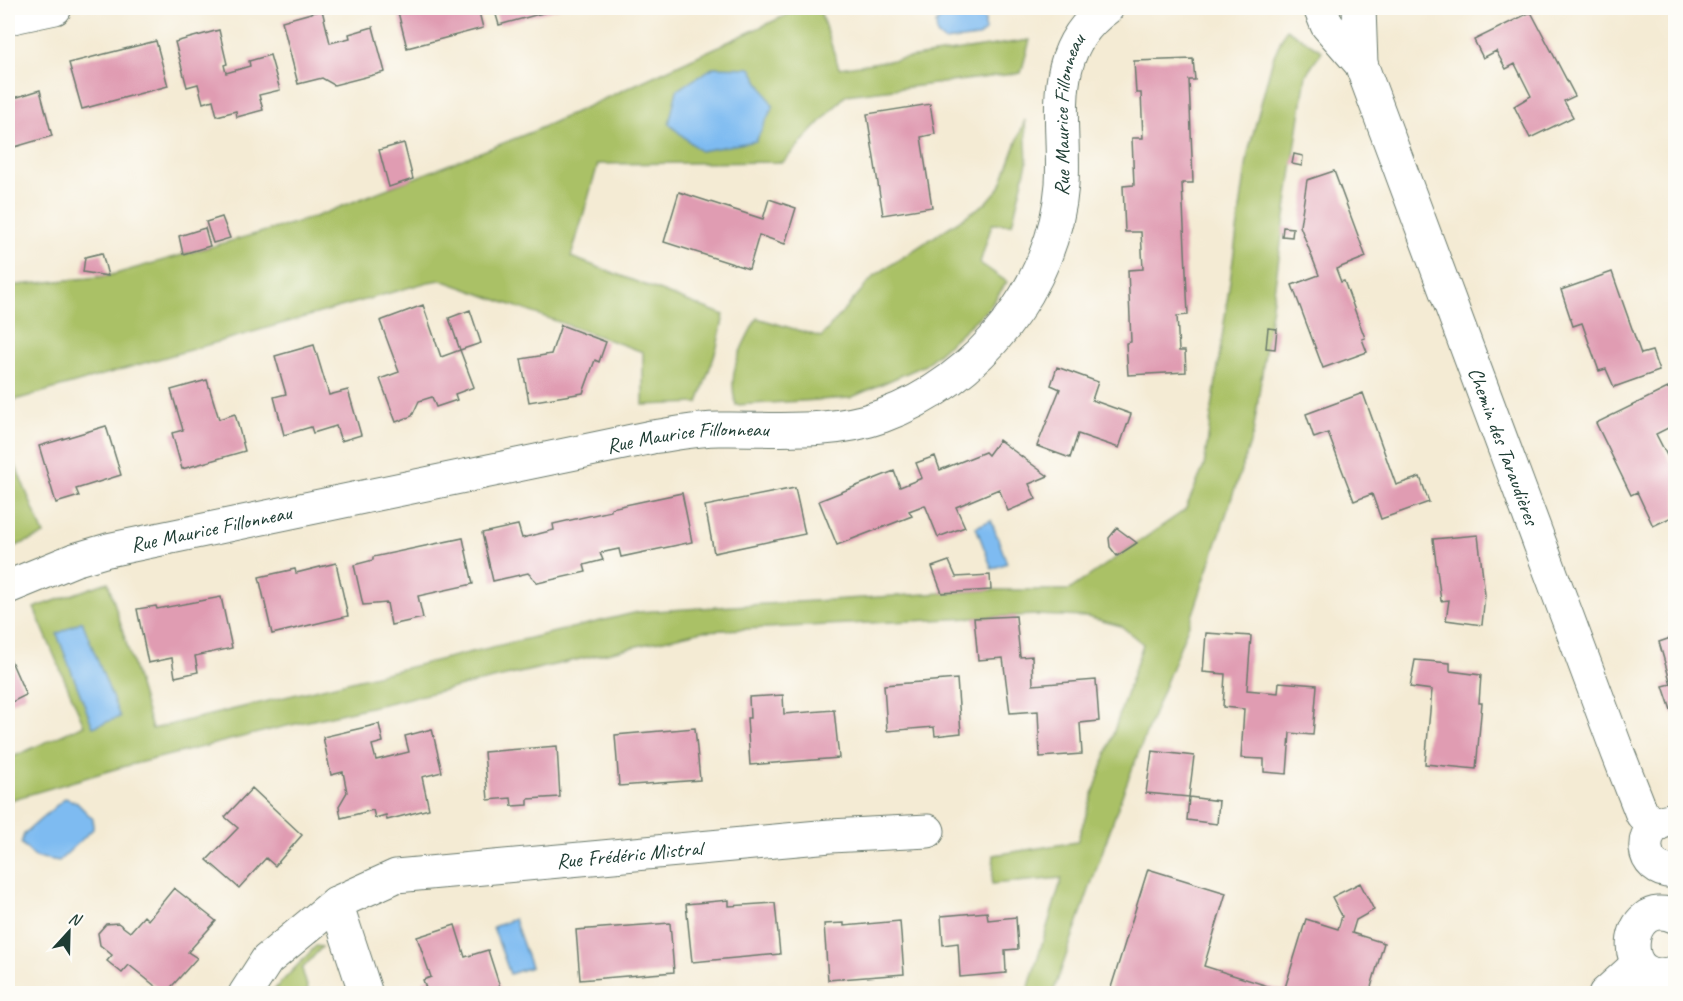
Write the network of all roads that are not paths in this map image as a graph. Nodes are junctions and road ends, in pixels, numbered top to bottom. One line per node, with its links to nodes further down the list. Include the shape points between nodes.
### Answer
1 (55, 8): 5 (street)
2 (1320, 8): 6 (street, Chemin des Taraudières, via 1328,25)
3 (1359, 8): 6 (street, Chemin des Taraudières)
4 (1101, 9): 7 (street, Rue Maurice Fillonneau, via 1071,52 1061,88 1062,184 1057,218 1028,294 981,354 956,376 919,399 882,416 824,428 716,429 640,440 108,550)
5 (8, 18)
6 (1361, 64): 8 (street, Chemin des Taraudières, via 1642,814)
7 (8, 587)
8 (1665, 823): 10 (street, via 1648,832 1645,847 1646,855)
9 (928, 831): 11 (street, Rue Frédéric Mistral, via 830,836 396,876)
10 (1666, 870): 12 (street)
11 (336, 903): 15 (street, Rue Frédéric Mistral, via 267,960); 16 (street)
12 (1663, 917): 13 (street, via 1636,928 1631,946)
13 (1638, 964): 14 (street, via 1655,975); 17 (street)
14 (1676, 972)
15 (245, 993)
16 (366, 993)
17 (1605, 993)

